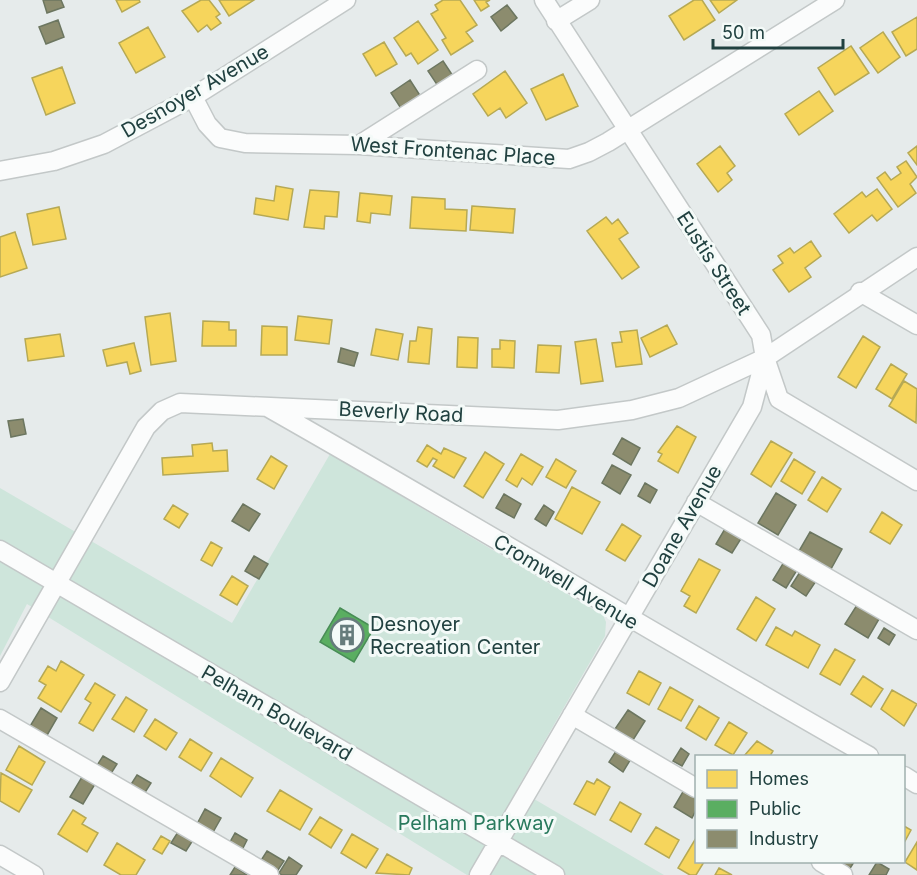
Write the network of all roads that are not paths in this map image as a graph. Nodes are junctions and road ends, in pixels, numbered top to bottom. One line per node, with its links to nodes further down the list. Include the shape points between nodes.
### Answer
1 (346, 0): 7 (street, Desnoyer Avenue)
2 (544, 0): 5 (street, Eustis Street)
3 (590, 0): 5 (street)
4 (835, 0): 8 (street, West Frontenac Place)
5 (556, 21): 8 (street, Eustis Street)
6 (477, 70): 9 (street)
7 (193, 97): 9 (street, West Frontenac Place, via 207,124 220,138 245,143); 10 (street, Desnoyer Avenue, via 104,144 54,161)
8 (626, 130): 9 (street, West Frontenac Place, via 590,152 569,159); 14 (street, Eustis Street, via 761,334)
9 (359, 145)
10 (0, 171)
11 (917, 257): 12 (street, Beverly Road)
12 (860, 292): 13 (street); 14 (street, Beverly Road)
13 (917, 326)
14 (765, 358): 15 (street, Beverly Road, via 679,398 632,410 558,420); 16 (street, Eustis Street, via 779,399); 17 (street, Doane Avenue, via 752,407)
15 (265, 406): 19 (street, Beverly Road, via 180,403 162,411 146,427); 20 (street, Cromwell Avenue)
16 (917, 481)
17 (696, 502): 20 (street, Doane Avenue); 21 (street)
18 (0, 550): 19 (street, Pelham Boulevard)
19 (56, 583): 22 (street, Beverly Road); 27 (street, Pelham Boulevard)
20 (629, 619): 23 (street, Doane Avenue); 25 (street, Cromwell Avenue)
21 (917, 630)
22 (0, 682)
23 (572, 715): 26 (street); 27 (street, Doane Avenue)
24 (0, 719): 31 (street)
25 (867, 755)
26 (695, 787)
27 (498, 843): 32 (street, Doane Avenue); 33 (street, Pelham Boulevard)
28 (0, 855): 30 (street)
29 (823, 863): 34 (street)
30 (34, 875)
31 (269, 875)
32 (479, 875)
33 (555, 875)
34 (843, 875)

